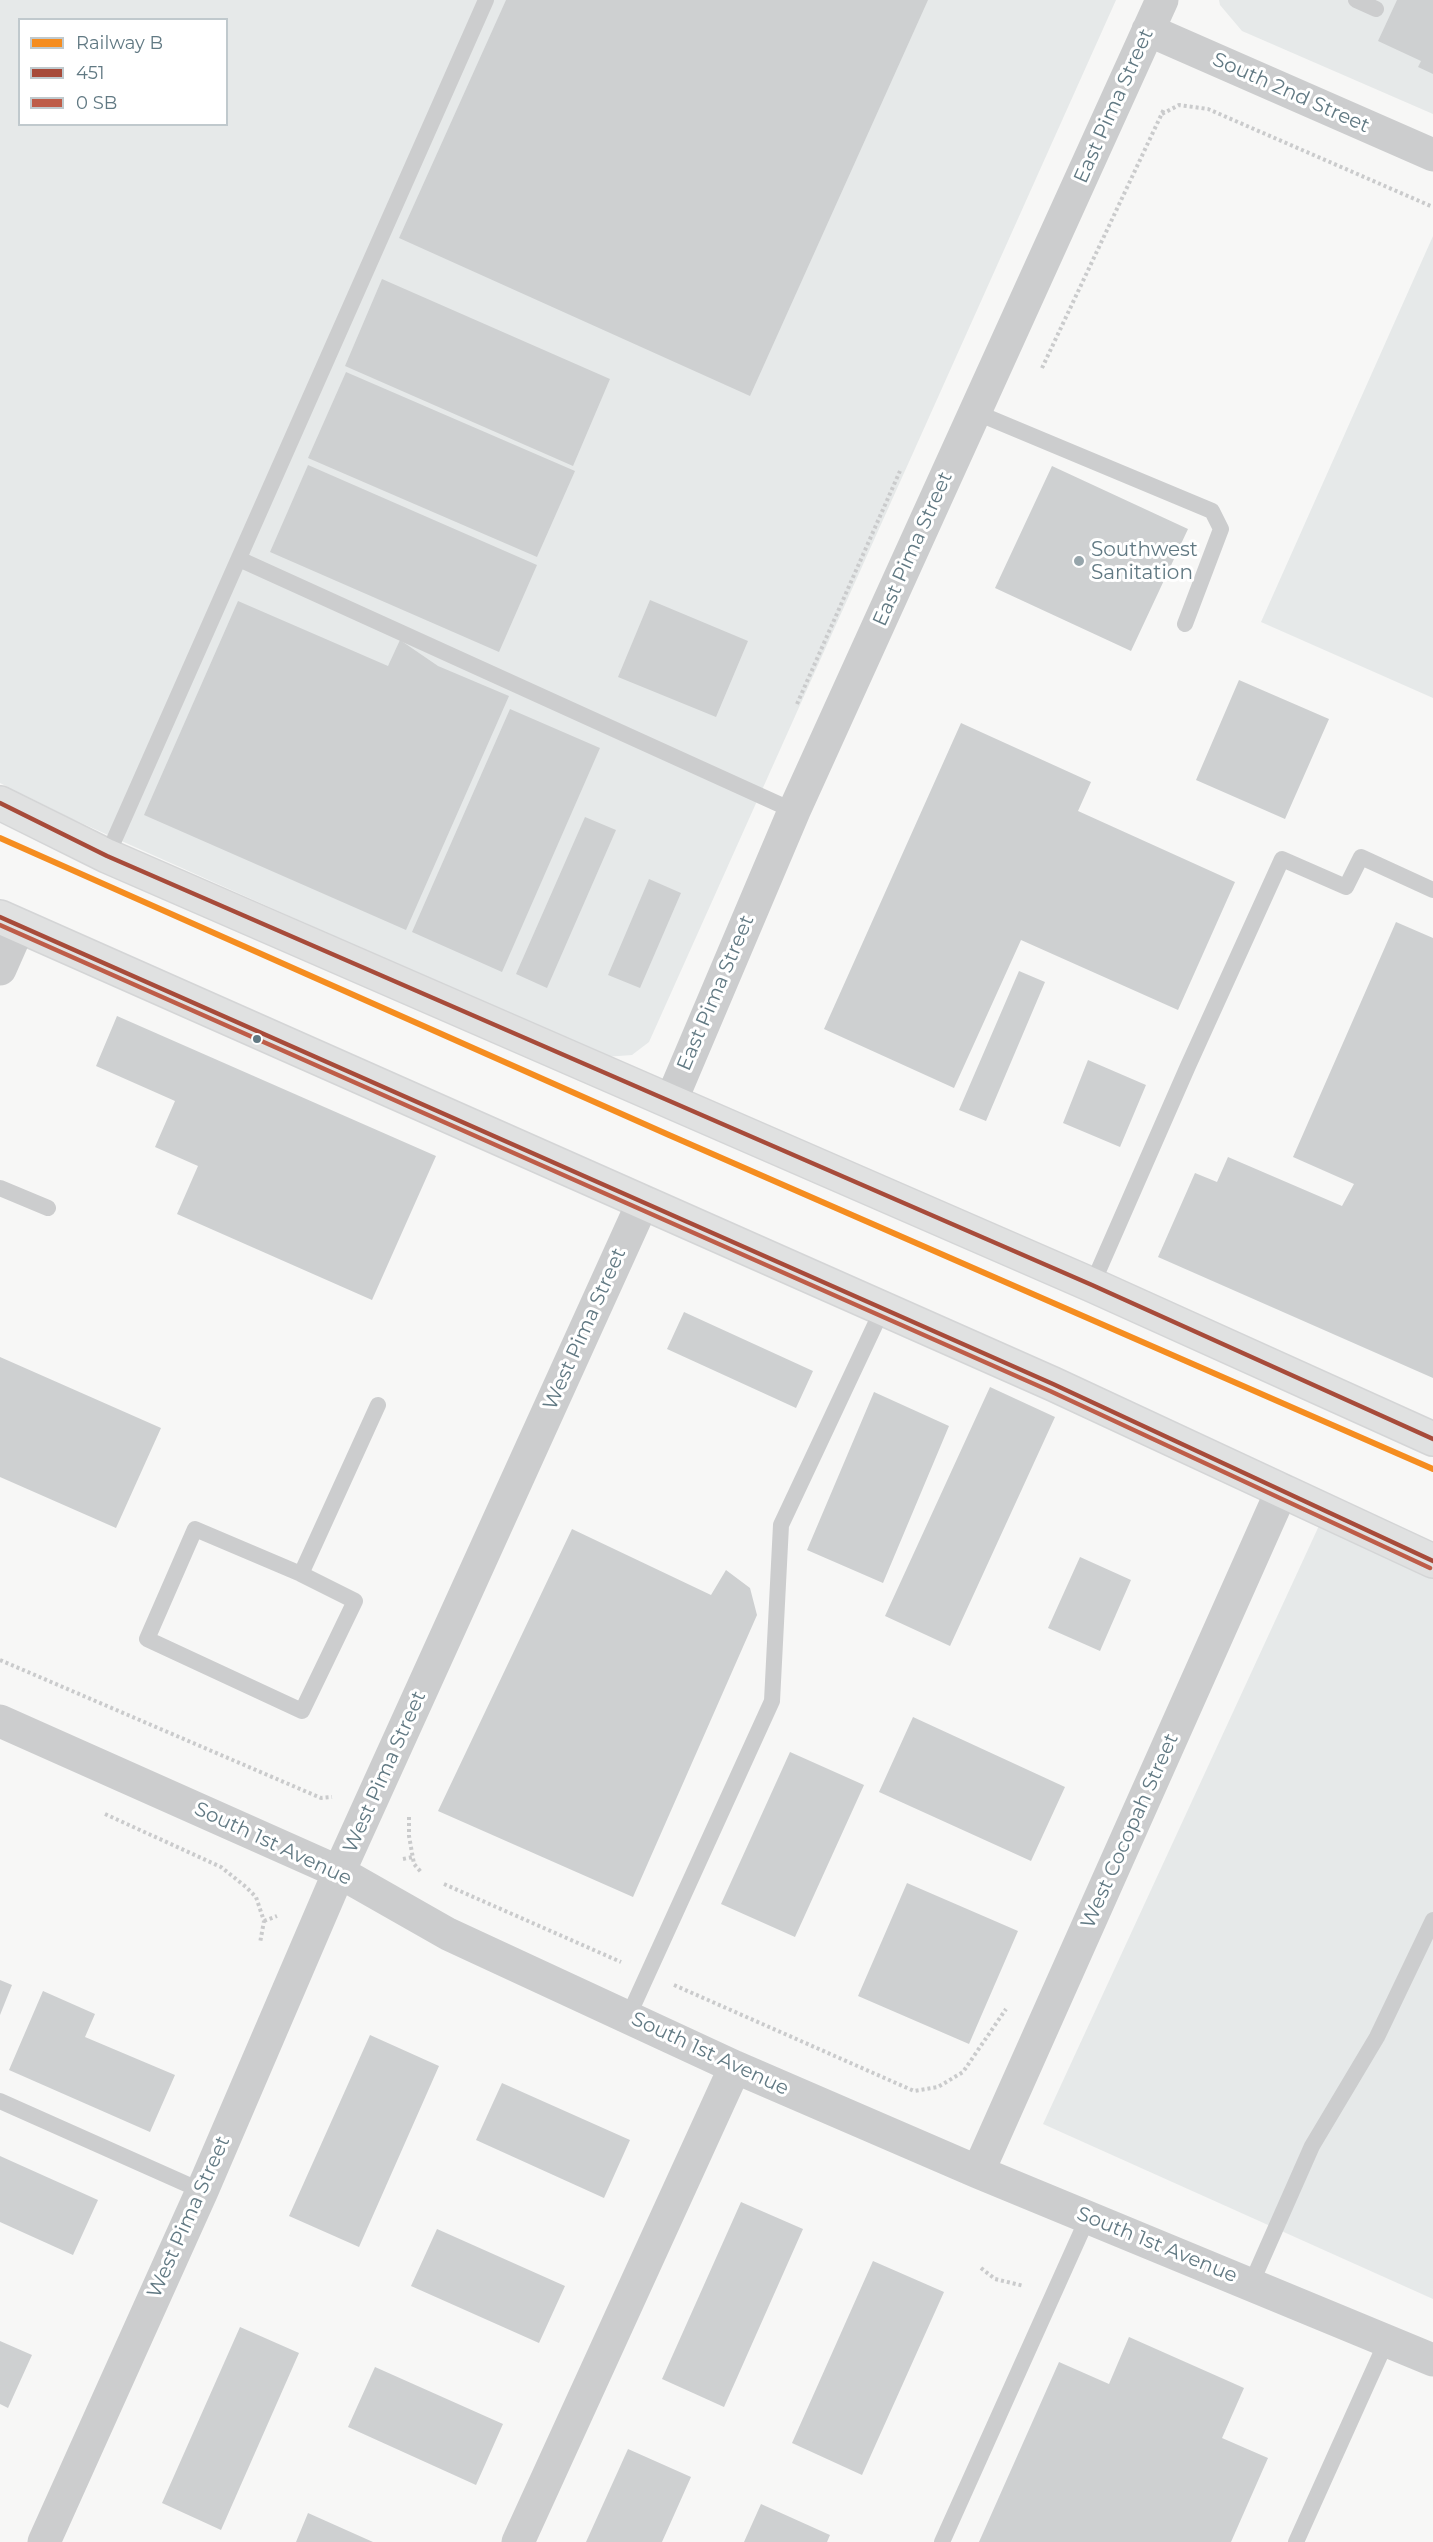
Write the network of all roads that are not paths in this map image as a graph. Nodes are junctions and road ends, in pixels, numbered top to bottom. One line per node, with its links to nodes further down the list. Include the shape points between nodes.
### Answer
1 (486, 0): 8 (lane)
2 (1162, 0): 5 (street, East Pima Street)
3 (1356, 0): 4 (lane)
4 (1376, 9)
5 (1148, 30): 6 (street, South 2nd Street); 7 (street, East Pima Street)
6 (1433, 155)
7 (975, 412): 9 (lane, via 1212,511 1221,529); 11 (street, East Pima Street)
8 (239, 559): 11 (lane); 12 (lane)
9 (1185, 624)
10 (0, 803): 12 (main road)
11 (794, 811): 16 (street, East Pima Street)
12 (107, 856): 16 (main road)
13 (1433, 890): 20 (lane, via 1361,857 1346,887 1282,859)
14 (10, 921): 15 (street); 18 (main road)
15 (0, 969)
16 (671, 1101): 20 (main road)
17 (0, 1188): 19 (lane)
18 (643, 1202): 21 (main road); 28 (street, West Pima Street)
19 (48, 1208)
20 (1092, 1286): 23 (main road)
21 (883, 1308): 24 (main road); 30 (lane, via 781,1525 772,1701)
22 (378, 1405): 26 (lane)
23 (1433, 1439)
24 (1282, 1490): 25 (main road); 33 (street, West Cocopah Street)
25 (1433, 1561)
26 (301, 1574): 26 (lane, via 195,1529 147,1639 302,1711 356,1601)
27 (0, 1721): 28 (street, South 1st Avenue)
28 (339, 1872): 30 (street, South 1st Avenue, via 448,1934); 34 (street, West Pima Street)
29 (1433, 1920): 36 (lane, via 1377,2037 1312,2146)
30 (628, 2017): 31 (street, South 1st Avenue)
31 (735, 2067): 33 (street, South 1st Avenue); 40 (street)
32 (0, 2101): 34 (lane)
33 (978, 2172): 35 (street, South 1st Avenue)
34 (202, 2191): 39 (street, West Pima Street)
35 (1088, 2217): 36 (street, South 1st Avenue); 41 (lane)
36 (1251, 2284): 37 (street, South 1st Avenue)
37 (1387, 2340): 38 (street, South 1st Avenue); 42 (lane)
38 (1433, 2360)
39 (44, 2542)
40 (518, 2542)
41 (942, 2542)
42 (1296, 2542)

